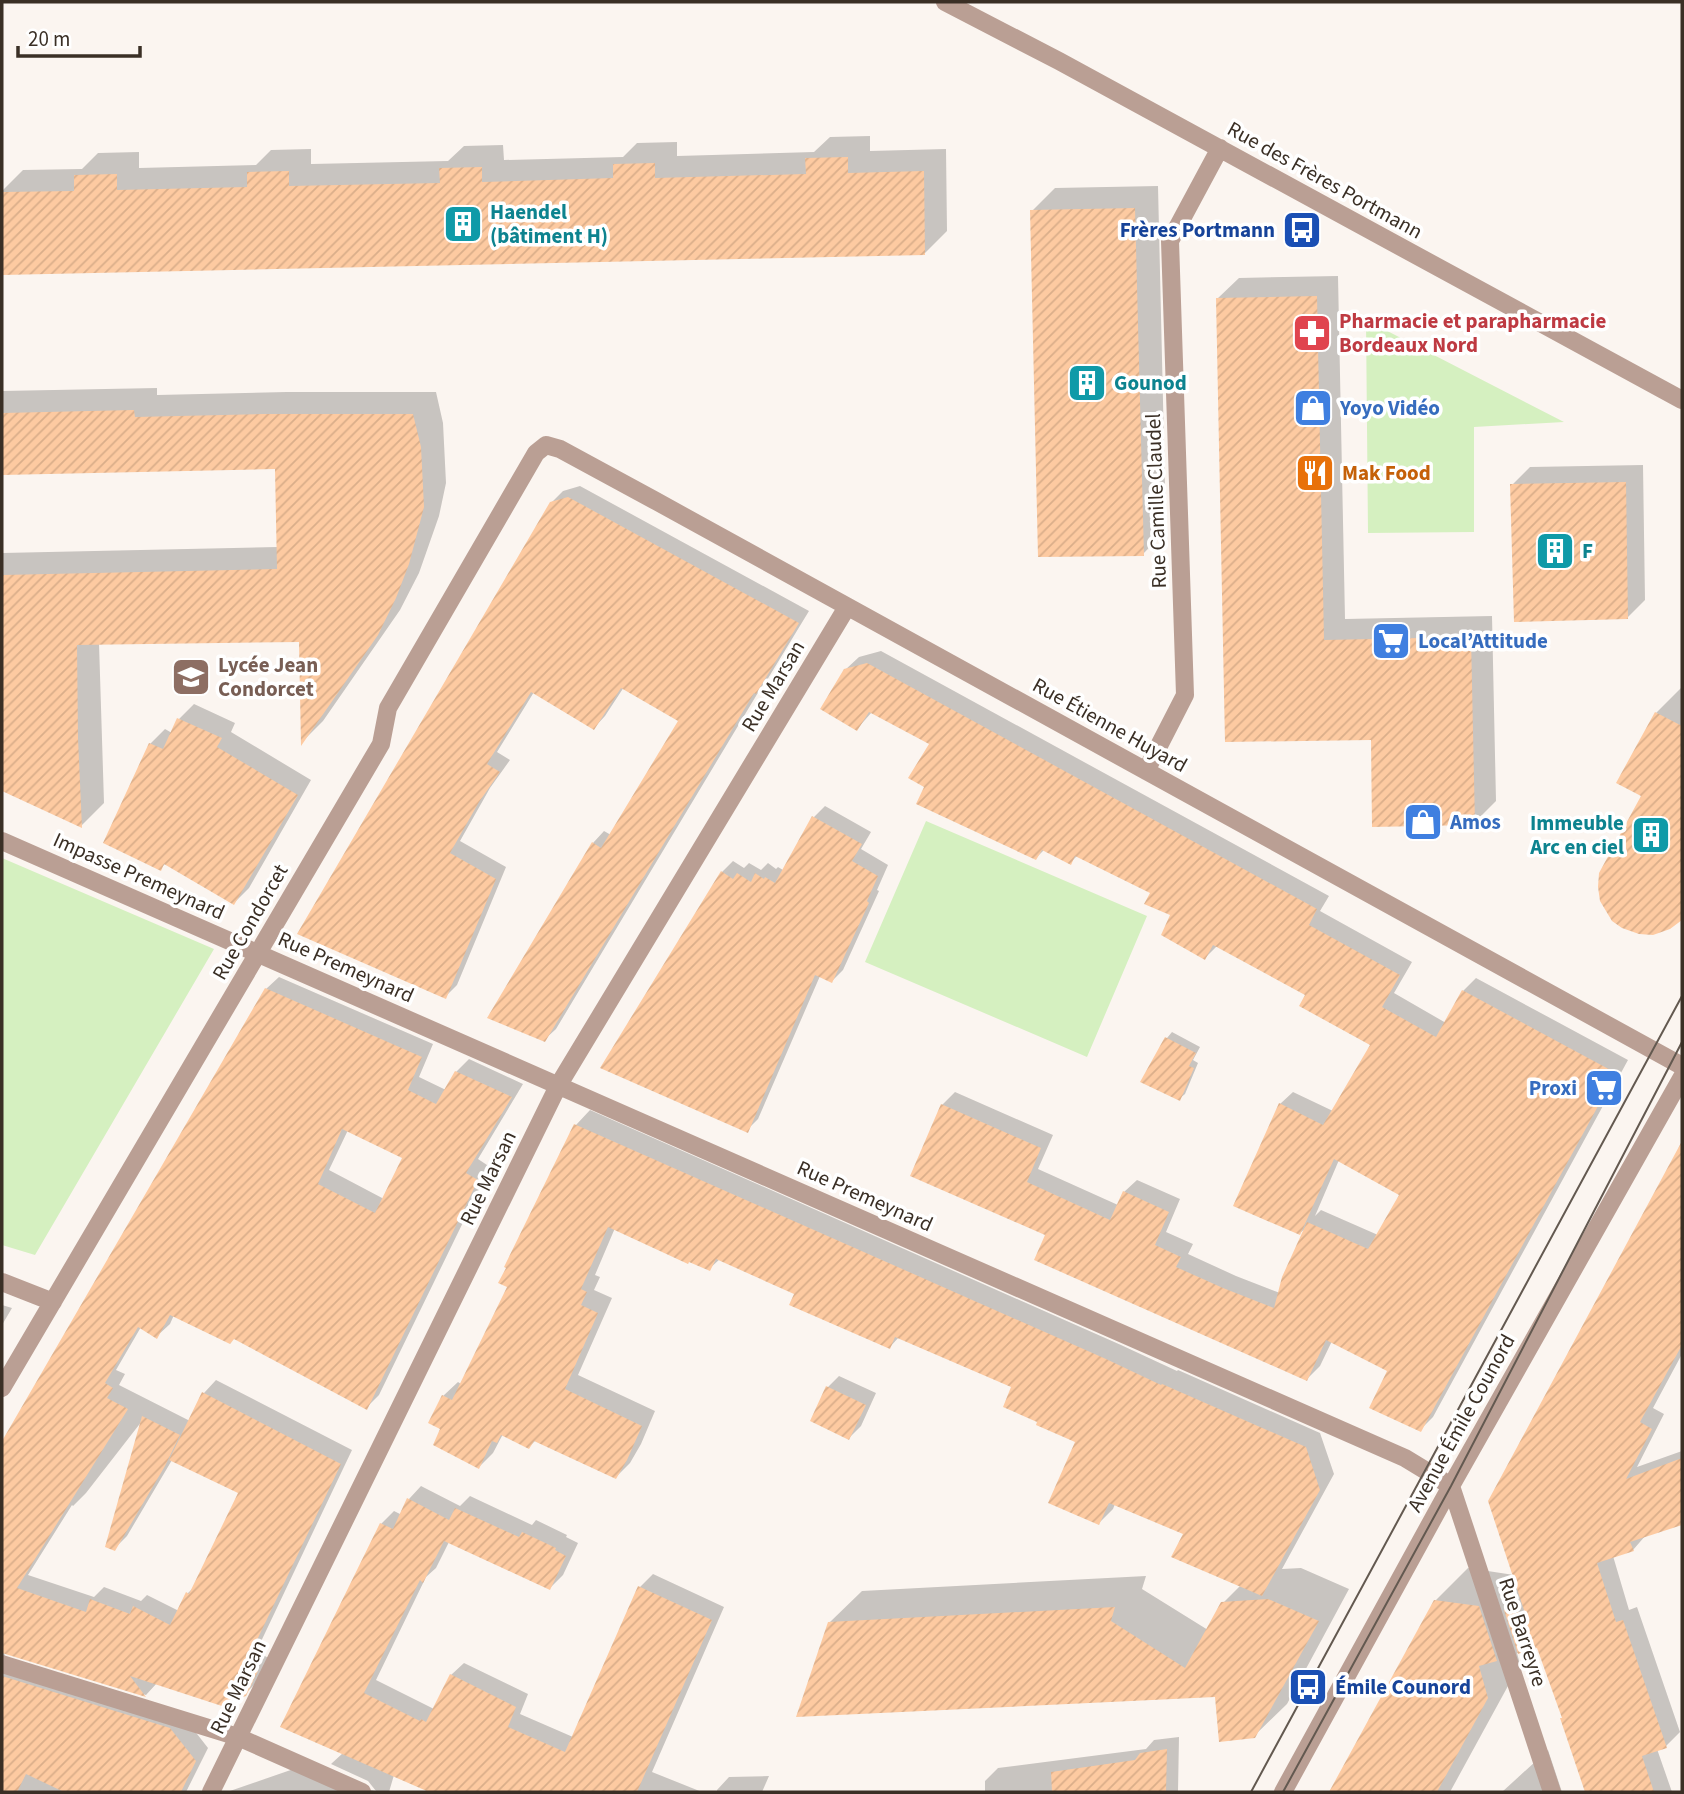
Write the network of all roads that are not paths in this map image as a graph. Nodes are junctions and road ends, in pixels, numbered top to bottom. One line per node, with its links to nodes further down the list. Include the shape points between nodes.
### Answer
1 (944, 2): 2 (street, Rue des Frères Portmann)
2 (1220, 148): 3 (street, Rue des Frères Portmann); 6 (street, Rue Camille Claudel, via 1170,241 1185,695)
3 (1682, 400)
4 (524, 473): 5 (street, Rue Étienne Huyard, via 546,445 560,449); 8 (street, Rue Condorcet, via 388,708 381,744)
5 (847, 607): 6 (street, Rue Étienne Huyard); 11 (street, Rue Marsan)
6 (1146, 771): 9 (street, Rue Étienne Huyard)
7 (2, 841): 8 (street, Impasse Premeynard)
8 (258, 953): 11 (street, Rue Premeynard); 13 (street, Rue Condorcet)
9 (1682, 1066)
10 (1682, 1077): 15 (street, Avenue Émile Counord)
11 (558, 1086): 15 (street, Rue Premeynard, via 1405,1458); 17 (street, Rue Marsan)
12 (2, 1283): 13 (street)
13 (53, 1301): 14 (street, Rue Condorcet)
14 (2, 1388)
15 (1451, 1486): 20 (street, Avenue Émile Counord); 21 (street, Rue Barreyre)
16 (2, 1664): 17 (street)
17 (238, 1737): 18 (street, Rue Marsan); 19 (street)
18 (211, 1792)
19 (362, 1792)
20 (1283, 1792)
21 (1552, 1792)

